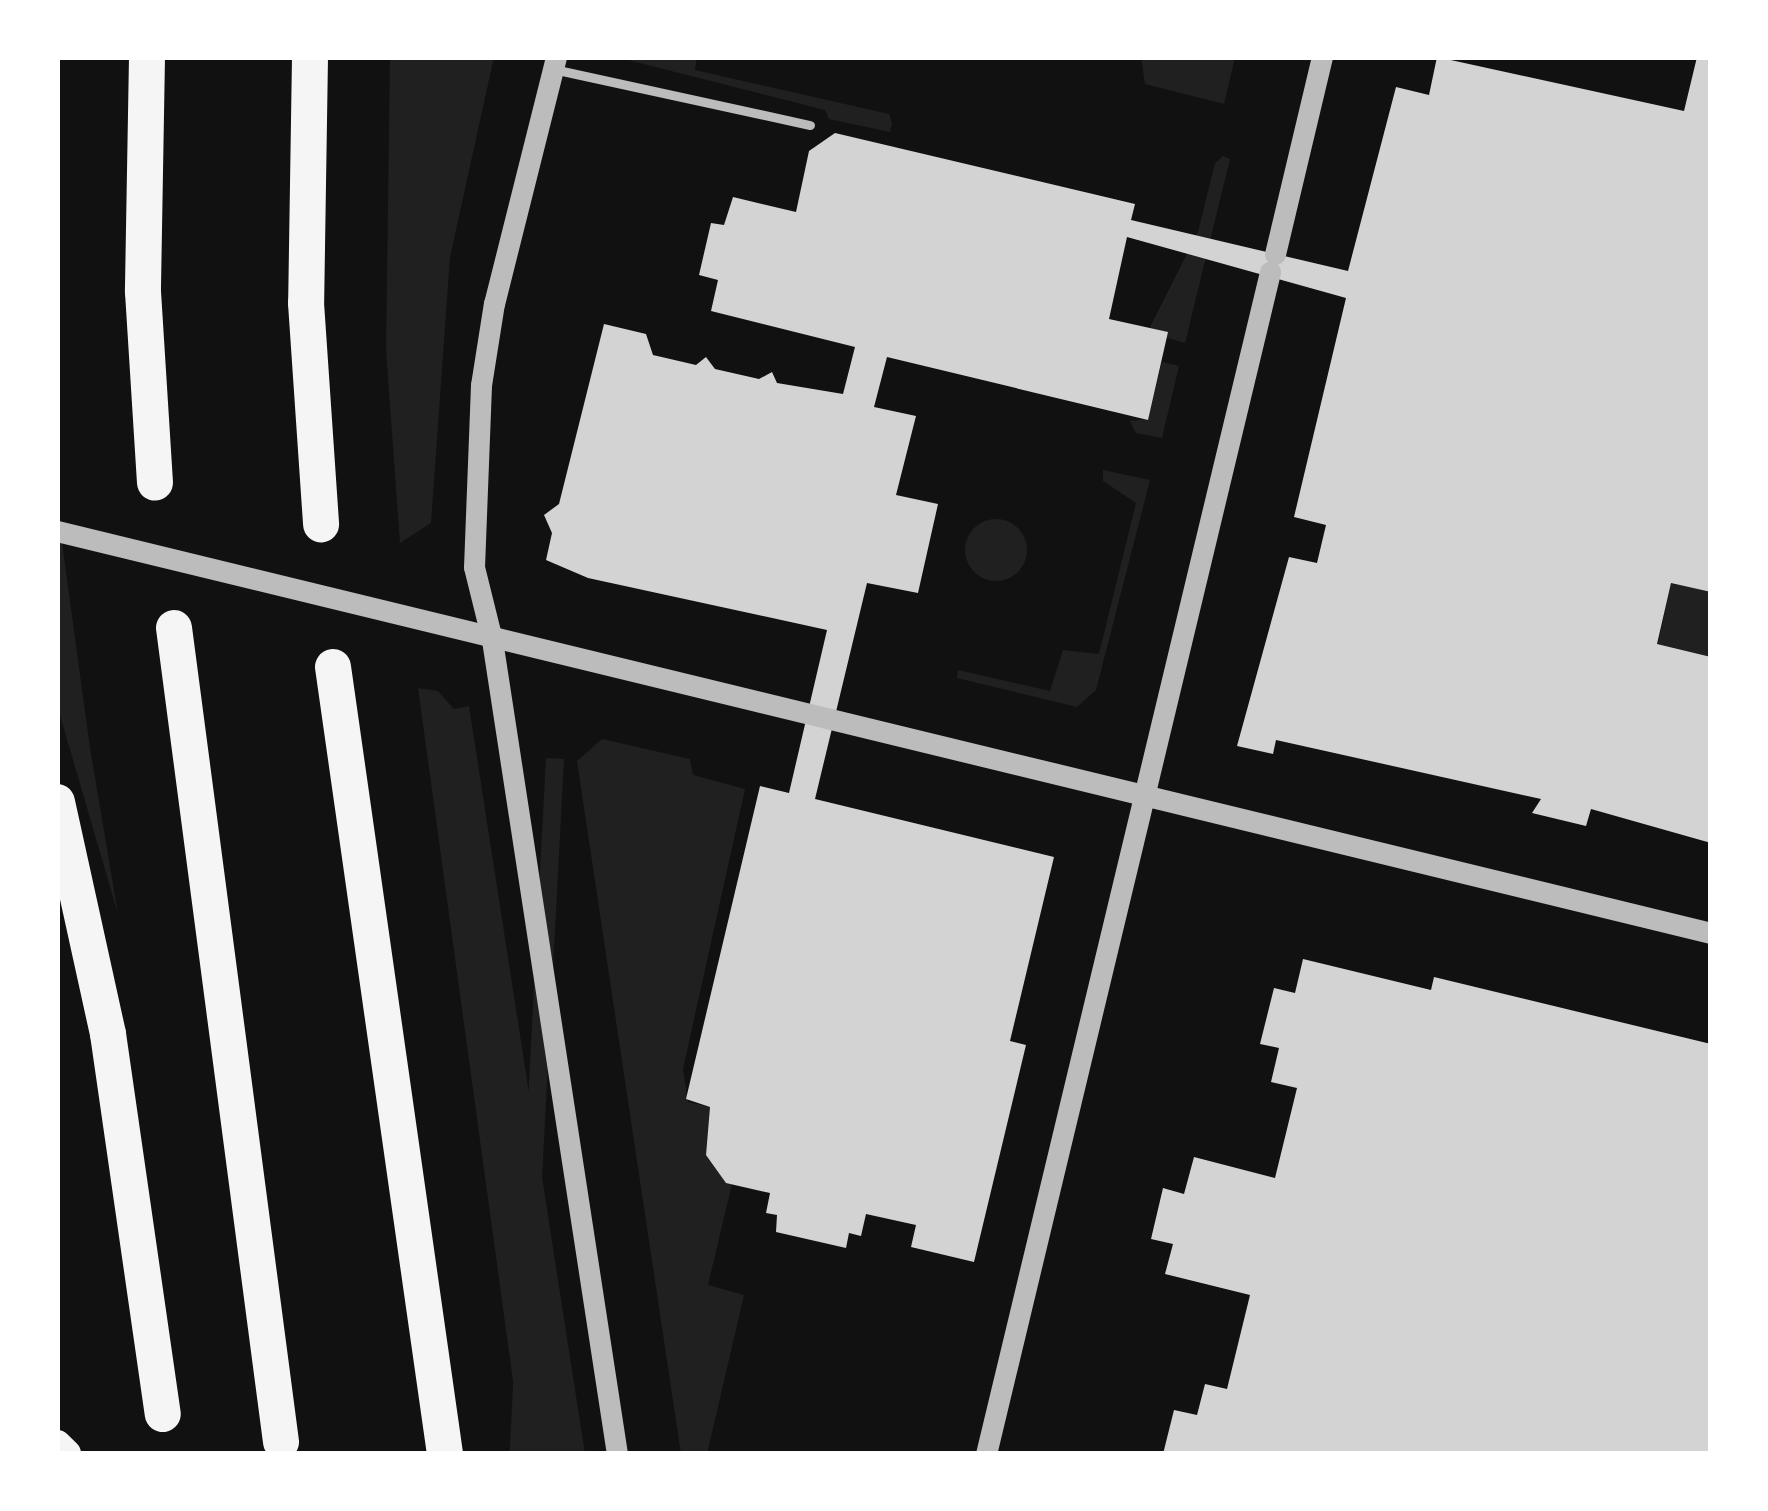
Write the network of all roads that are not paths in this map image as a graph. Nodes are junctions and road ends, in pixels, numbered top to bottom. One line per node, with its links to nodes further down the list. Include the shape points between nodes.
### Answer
1 (148, 57): 6 (highway, via 143,292)
2 (310, 57): 7 (highway, via 306,303)
3 (1322, 57): 12 (street)
4 (554, 63): 5 (lane); 10 (street, via 481,385 474,567)
5 (810, 125)
6 (155, 483)
7 (321, 524)
8 (57, 531): 10 (street)
9 (174, 628): 16 (highway)
10 (492, 640): 12 (street); 20 (street)
11 (333, 667): 19 (highway)
12 (1143, 800): 14 (street); 21 (street)
13 (57, 802): 15 (highway, via 108,1034)
14 (1711, 933)
15 (164, 1414)
16 (281, 1442)
17 (57, 1445): 18 (main road)
18 (66, 1454)
19 (445, 1454)
20 (616, 1454)
21 (986, 1454)

